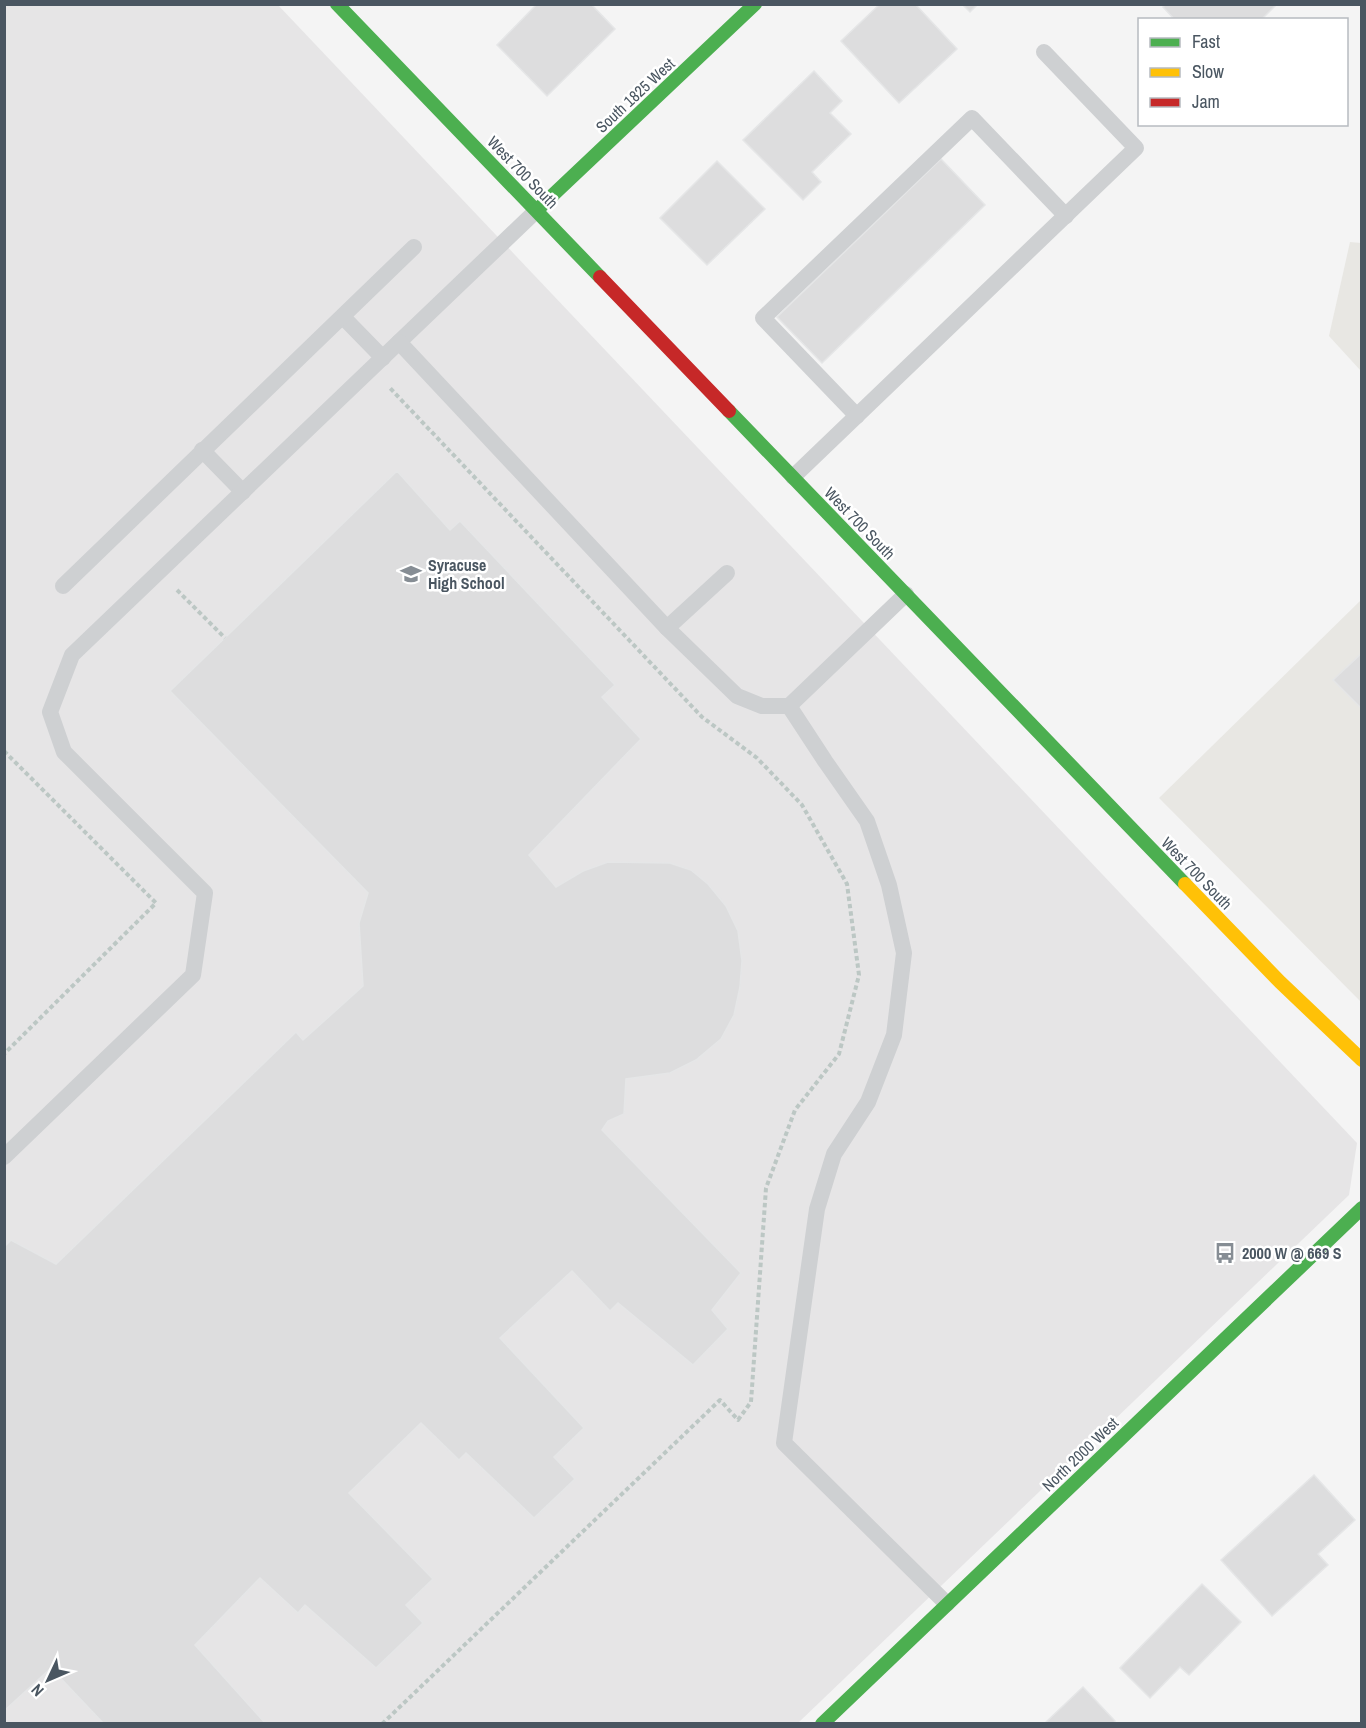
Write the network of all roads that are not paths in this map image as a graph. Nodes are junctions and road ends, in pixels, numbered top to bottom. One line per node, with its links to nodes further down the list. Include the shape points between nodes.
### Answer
1 (337, 4): 4 (street, West 700 South)
2 (755, 4): 4 (street, South 1825 West)
3 (1044, 52): 5 (lane, via 1136,148)
4 (537, 210): 8 (lane); 12 (street, West 700 South)
5 (1066, 216): 10 (lane); 10 (lane, via 972,118 763,318)
6 (414, 247): 7 (lane)
7 (343, 317): 9 (lane); 11 (lane)
8 (399, 342): 9 (lane); 17 (lane)
9 (382, 358): 13 (lane)
10 (856, 416): 12 (lane)
11 (202, 450): 13 (lane); 15 (lane)
12 (793, 477): 16 (street, West 700 South)
13 (243, 492): 20 (lane, via 72,655 50,712 64,752 205,893 193,975)
14 (727, 573): 17 (lane)
15 (63, 586)
16 (906, 594): 18 (lane); 19 (street, West 700 South, via 1280,982)
17 (667, 628): 18 (lane, via 737,696 762,706)
18 (789, 706): 22 (lane, via 867,821 889,885 904,953 894,1035 868,1102 834,1154 817,1209 784,1443)
19 (1362, 1060)
20 (4, 1157)
21 (1362, 1208): 22 (street, North 2000 West)
22 (947, 1604): 23 (street, North 2000 West)
23 (822, 1724)

